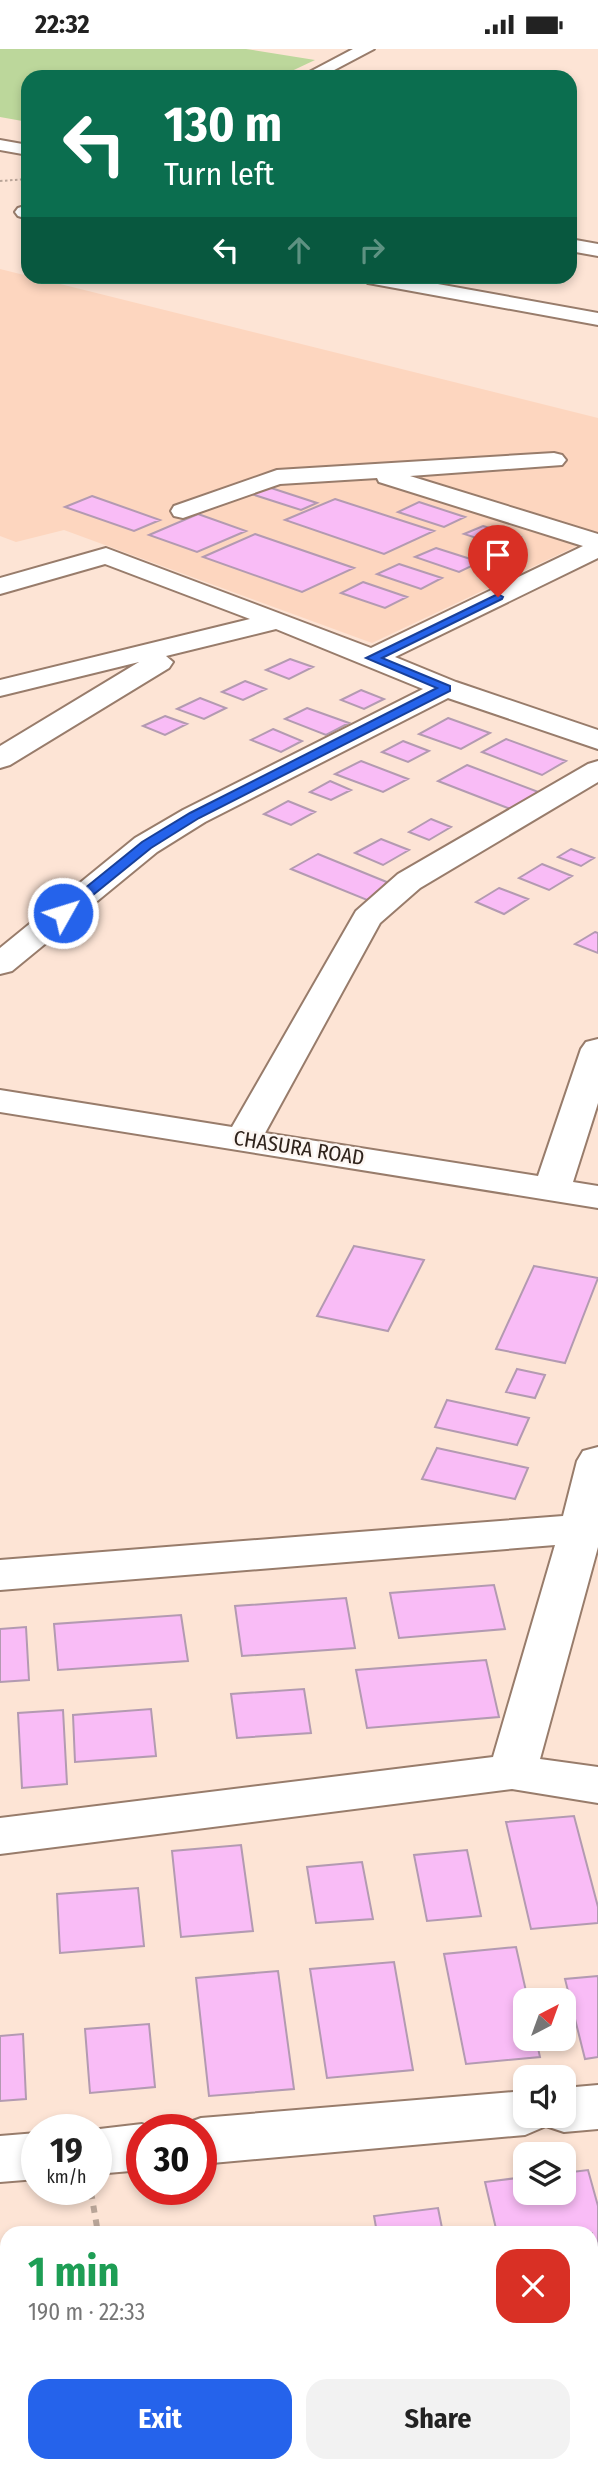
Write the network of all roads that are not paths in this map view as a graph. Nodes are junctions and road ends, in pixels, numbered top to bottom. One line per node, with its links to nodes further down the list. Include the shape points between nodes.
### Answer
1 (366, 49): 2 (street)
2 (322, 70)
3 (0, 145): 4 (street)
4 (21, 149)
5 (577, 246): 6 (street)
6 (598, 250)
7 (406, 284): 8 (street)
8 (598, 319)
9 (554, 460): 10 (street)
10 (362, 469): 11 (street, via 277,477); 12 (street)
11 (183, 511)
12 (598, 542)
13 (598, 548): 17 (street)
14 (0, 586): 15 (street, via 106,556)
15 (278, 620): 16 (street); 17 (street)
16 (188, 645): 18 (street); 21 (street)
17 (372, 658): 19 (street)
18 (0, 688)
19 (446, 688): 20 (street); 23 (street, via 146,845)
20 (598, 740)
21 (0, 759)
22 (598, 769): 26 (street, via 409,881 367,918)
23 (0, 964)
24 (598, 1049): 27 (street)
25 (0, 1101): 26 (street, CHASURA ROAD)
26 (243, 1139): 27 (street, CHASURA ROAD)
27 (552, 1189): 28 (street, CHASURA ROAD)
28 (598, 1197)
29 (591, 1499): 30 (street); 31 (street)
30 (0, 1576)
31 (512, 1772): 32 (street); 33 (street)
32 (598, 1785)
33 (0, 1836)
34 (598, 2107): 35 (street)
35 (576, 2109)
36 (513, 2114): 37 (street)
37 (217, 2140)
38 (21, 2157): 39 (street)
39 (0, 2159)

